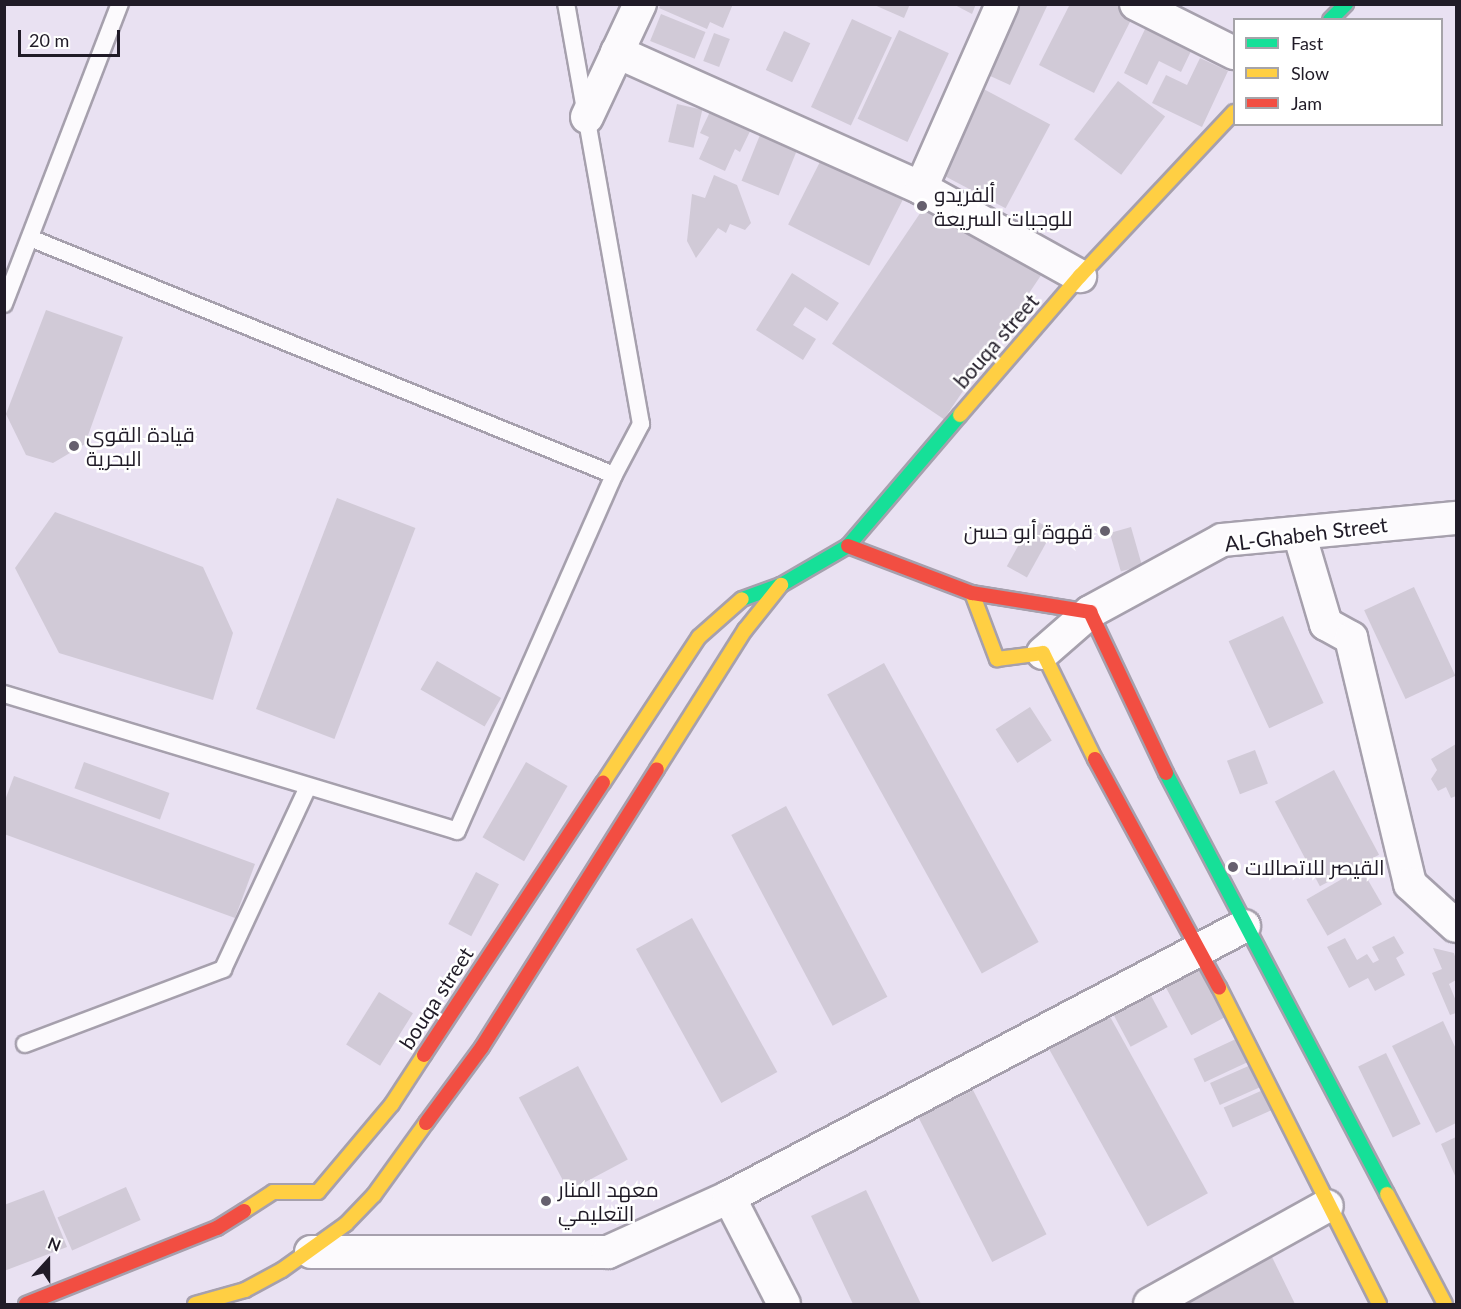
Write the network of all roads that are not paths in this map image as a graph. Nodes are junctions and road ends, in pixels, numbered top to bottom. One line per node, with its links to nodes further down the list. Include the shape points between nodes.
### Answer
1 (120, 4): 13 (lane)
2 (567, 4): 11 (lane)
3 (640, 4): 8 (street)
4 (1002, 4): 12 (street)
5 (1136, 4): 9 (street)
6 (1346, 4): 7 (street)
7 (1331, 18)
8 (617, 52): 11 (street); 12 (street)
9 (1233, 52)
10 (1233, 113): 14 (street, bouqa street)
11 (586, 117): 16 (lane, via 641,424)
12 (921, 188): 14 (street)
13 (30, 238): 15 (lane); 16 (lane)
14 (1080, 276): 19 (street, bouqa street)
15 (4, 304)
16 (614, 475): 25 (lane, via 457,831)
17 (1456, 518): 18 (street, AL-Ghabeh Street)
18 (1299, 533): 22 (street, AL-Ghabeh Street, via 1222,540); 27 (street, via 1326,624 1351,638 1410,884)
19 (848, 546): 20 (street, bouqa street); 21 (street)
20 (781, 585): 32 (street, bouqa street, via 745,630 482,1047 374,1195); 33 (street, bouqa street, via 728,607 699,637 392,1104 318,1192 273,1192 217,1228)
21 (972, 593): 22 (street); 23 (street, via 997,659)
22 (1090, 612): 23 (street, AL-Ghabeh Street); 26 (street, via 1179,804)
23 (1043, 652): 28 (street, via 1071,715)
24 (4, 694): 25 (lane)
25 (308, 787): 29 (lane, via 223,969)
26 (1244, 926): 28 (street); 38 (street)
27 (1456, 926)
28 (1198, 948): 30 (street); 31 (street)
29 (25, 1044)
30 (729, 1197): 32 (street, via 608,1252); 35 (street)
31 (1327, 1206): 36 (street); 37 (street)
32 (311, 1252): 34 (street, bouqa street, via 245,1290)
33 (26, 1305)
34 (195, 1305)
35 (784, 1305)
36 (1150, 1305)
37 (1379, 1305)
38 (1445, 1305)

